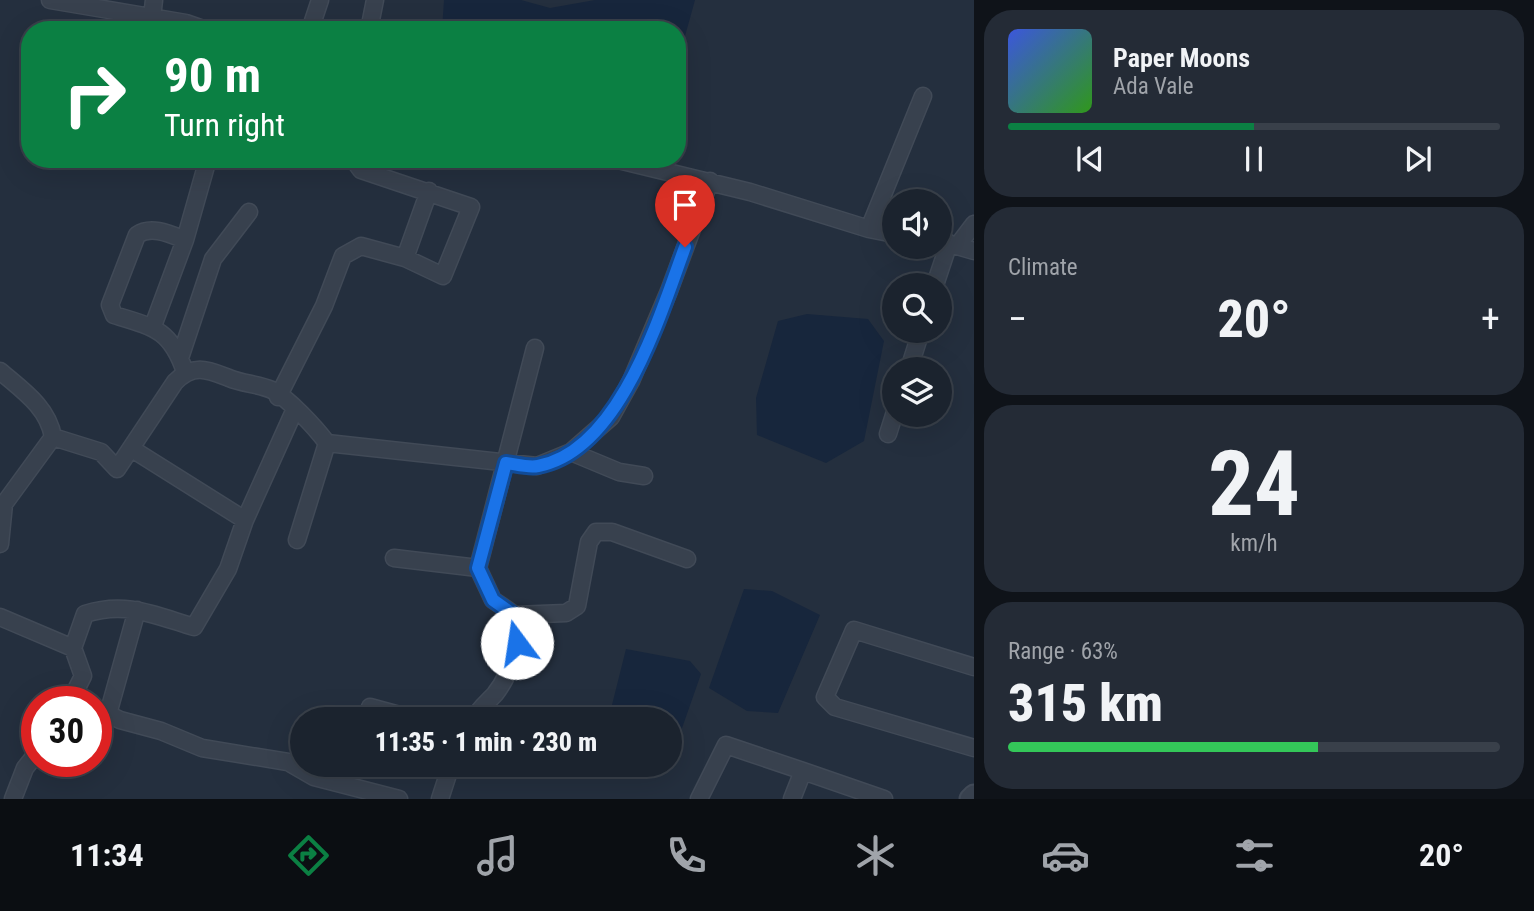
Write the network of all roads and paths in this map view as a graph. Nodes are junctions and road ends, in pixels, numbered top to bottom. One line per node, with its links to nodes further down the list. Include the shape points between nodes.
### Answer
1 (50, 0): 5 (street)
2 (154, 0): 5 (street)
3 (320, 0): 7 (street)
4 (375, 0): 8 (street)
5 (152, 18): 6 (street)
6 (165, 21)
7 (313, 21)
8 (371, 21)
9 (923, 96): 17 (street)
10 (205, 168): 19 (street)
11 (360, 168): 14 (street)
12 (653, 168): 13 (street)
13 (710, 181): 17 (street); 35 (street, via 631,381 611,417)
14 (429, 191): 23 (street); 23 (street, via 471,207 443,276)
15 (249, 212): 26 (street, via 213,259)
16 (974, 223): 20 (street)
17 (869, 229): 18 (street)
18 (882, 232)
19 (184, 240): 24 (street); 24 (street, via 163,231 137,235 110,306 114,315)
20 (952, 241)
21 (952, 244): 22 (street)
22 (974, 251)
23 (405, 258): 28 (street, via 361,246 344,256)
24 (153, 326): 26 (street, via 170,339)
25 (535, 348): 36 (street)
26 (183, 365): 28 (street, via 207,368 274,391); 34 (street)
27 (0, 371): 32 (street, via 41,409)
28 (278, 397): 29 (street)
29 (295, 409): 33 (street); 38 (street)
30 (890, 427): 31 (street)
31 (888, 435)
32 (53, 437): 34 (street, via 101,452 117,468); 40 (street, via 4,504)
33 (327, 443): 36 (street); 39 (street)
34 (132, 449): 38 (street)
35 (570, 452): 36 (street, via 537,466); 37 (street, via 619,472)
36 (506, 463): 43 (street)
37 (644, 476)
38 (245, 520): 44 (street, via 228,569 194,627)
39 (296, 540)
40 (0, 544)
41 (394, 558): 43 (street)
42 (687, 559): 45 (street, via 612,532 596,532 589,542 577,606 566,614)
43 (478, 568): 45 (street, via 493,600)
44 (137, 610): 47 (street, via 105,608 85,614); 50 (street)
45 (514, 615): 51 (street, via 517,643 510,667)
46 (0, 617): 47 (street)
47 (73, 648): 49 (street, via 83,676)
48 (974, 667): 53 (street, via 854,630 825,697 835,707)
49 (78, 686)
50 (111, 686)
51 (486, 707)
52 (112, 715): 59 (street, via 202,748 288,762 314,778)
53 (974, 748)
54 (803, 771): 61 (street, via 726,745); 62 (street); 63 (street)
55 (22, 777): 58 (street)
56 (447, 777): 60 (street)
57 (974, 795): 64 (street)
58 (13, 799)
59 (398, 799)
60 (440, 799)
61 (699, 799)
62 (792, 799)
63 (884, 799)
64 (970, 799)

